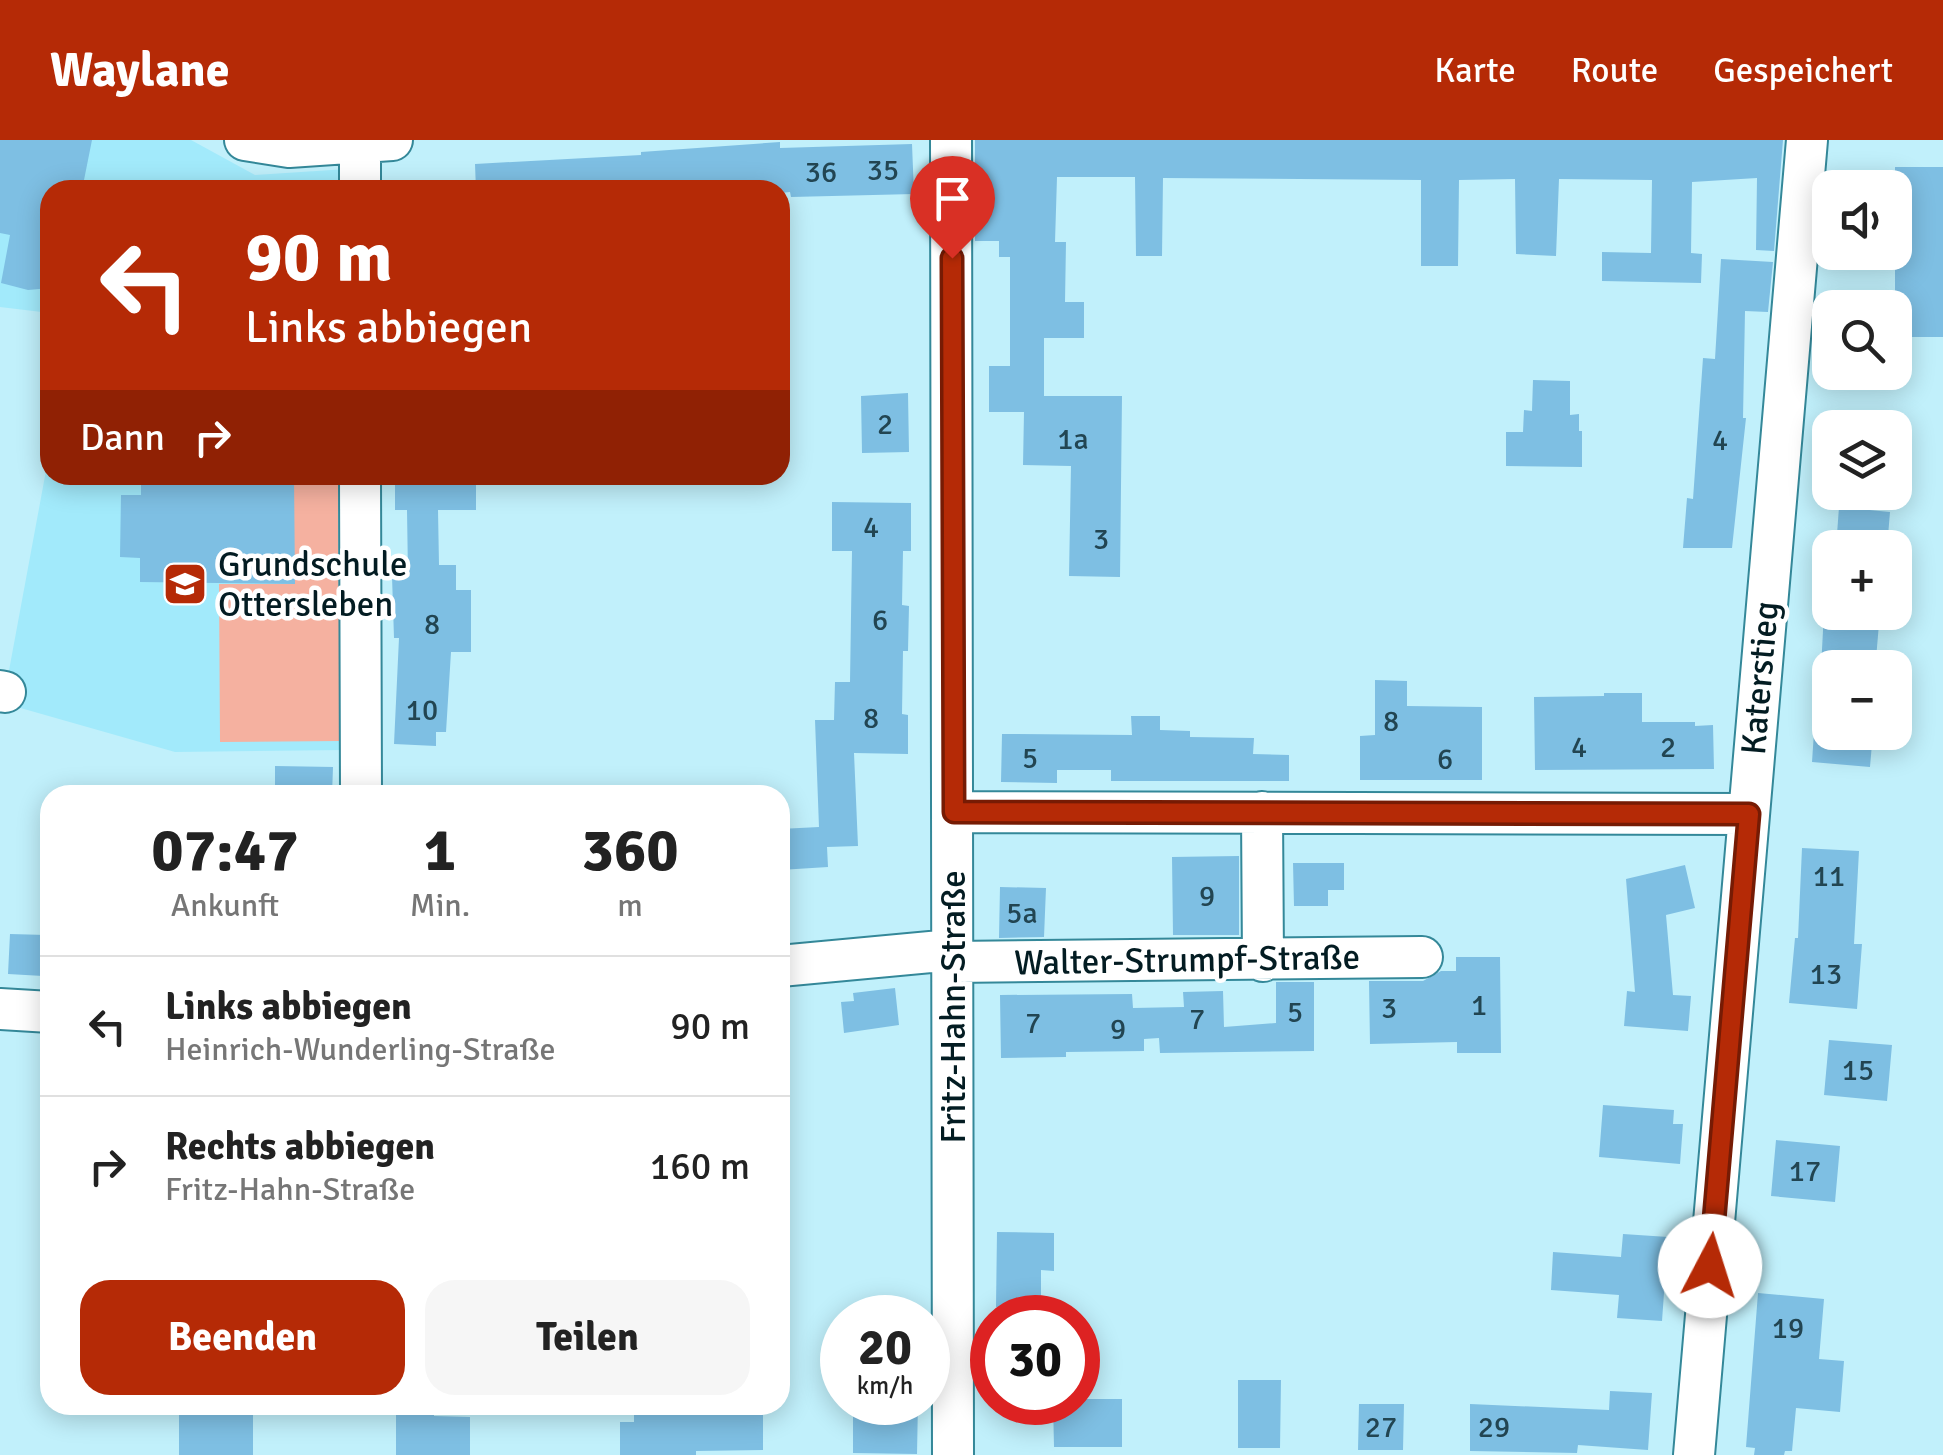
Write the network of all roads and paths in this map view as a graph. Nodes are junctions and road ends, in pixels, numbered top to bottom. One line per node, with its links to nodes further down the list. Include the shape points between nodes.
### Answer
1 (245, 140): 4 (street, via 289,147)
2 (952, 140): 8 (street, Fritz-Hahn-Straße)
3 (1807, 140): 10 (street, Katerstieg)
4 (376, 141): 5 (street)
5 (363, 180)
6 (360, 485): 7 (street)
7 (362, 785)
8 (954, 812): 9 (street); 11 (street, Fritz-Hahn-Straße)
9 (1262, 812): 10 (street); 13 (street)
10 (1749, 814): 18 (street, Katerstieg)
11 (952, 956): 13 (street, Walter-Strumpf-Straße); 14 (street, Walter-Strumpf-Straße); 17 (street, Fritz-Hahn-Straße)
12 (1422, 957): 13 (street, Walter-Strumpf-Straße)
13 (1263, 960)
14 (790, 965)
15 (0, 1009): 16 (street)
16 (40, 1011)
17 (953, 1455)
18 (1694, 1455)

